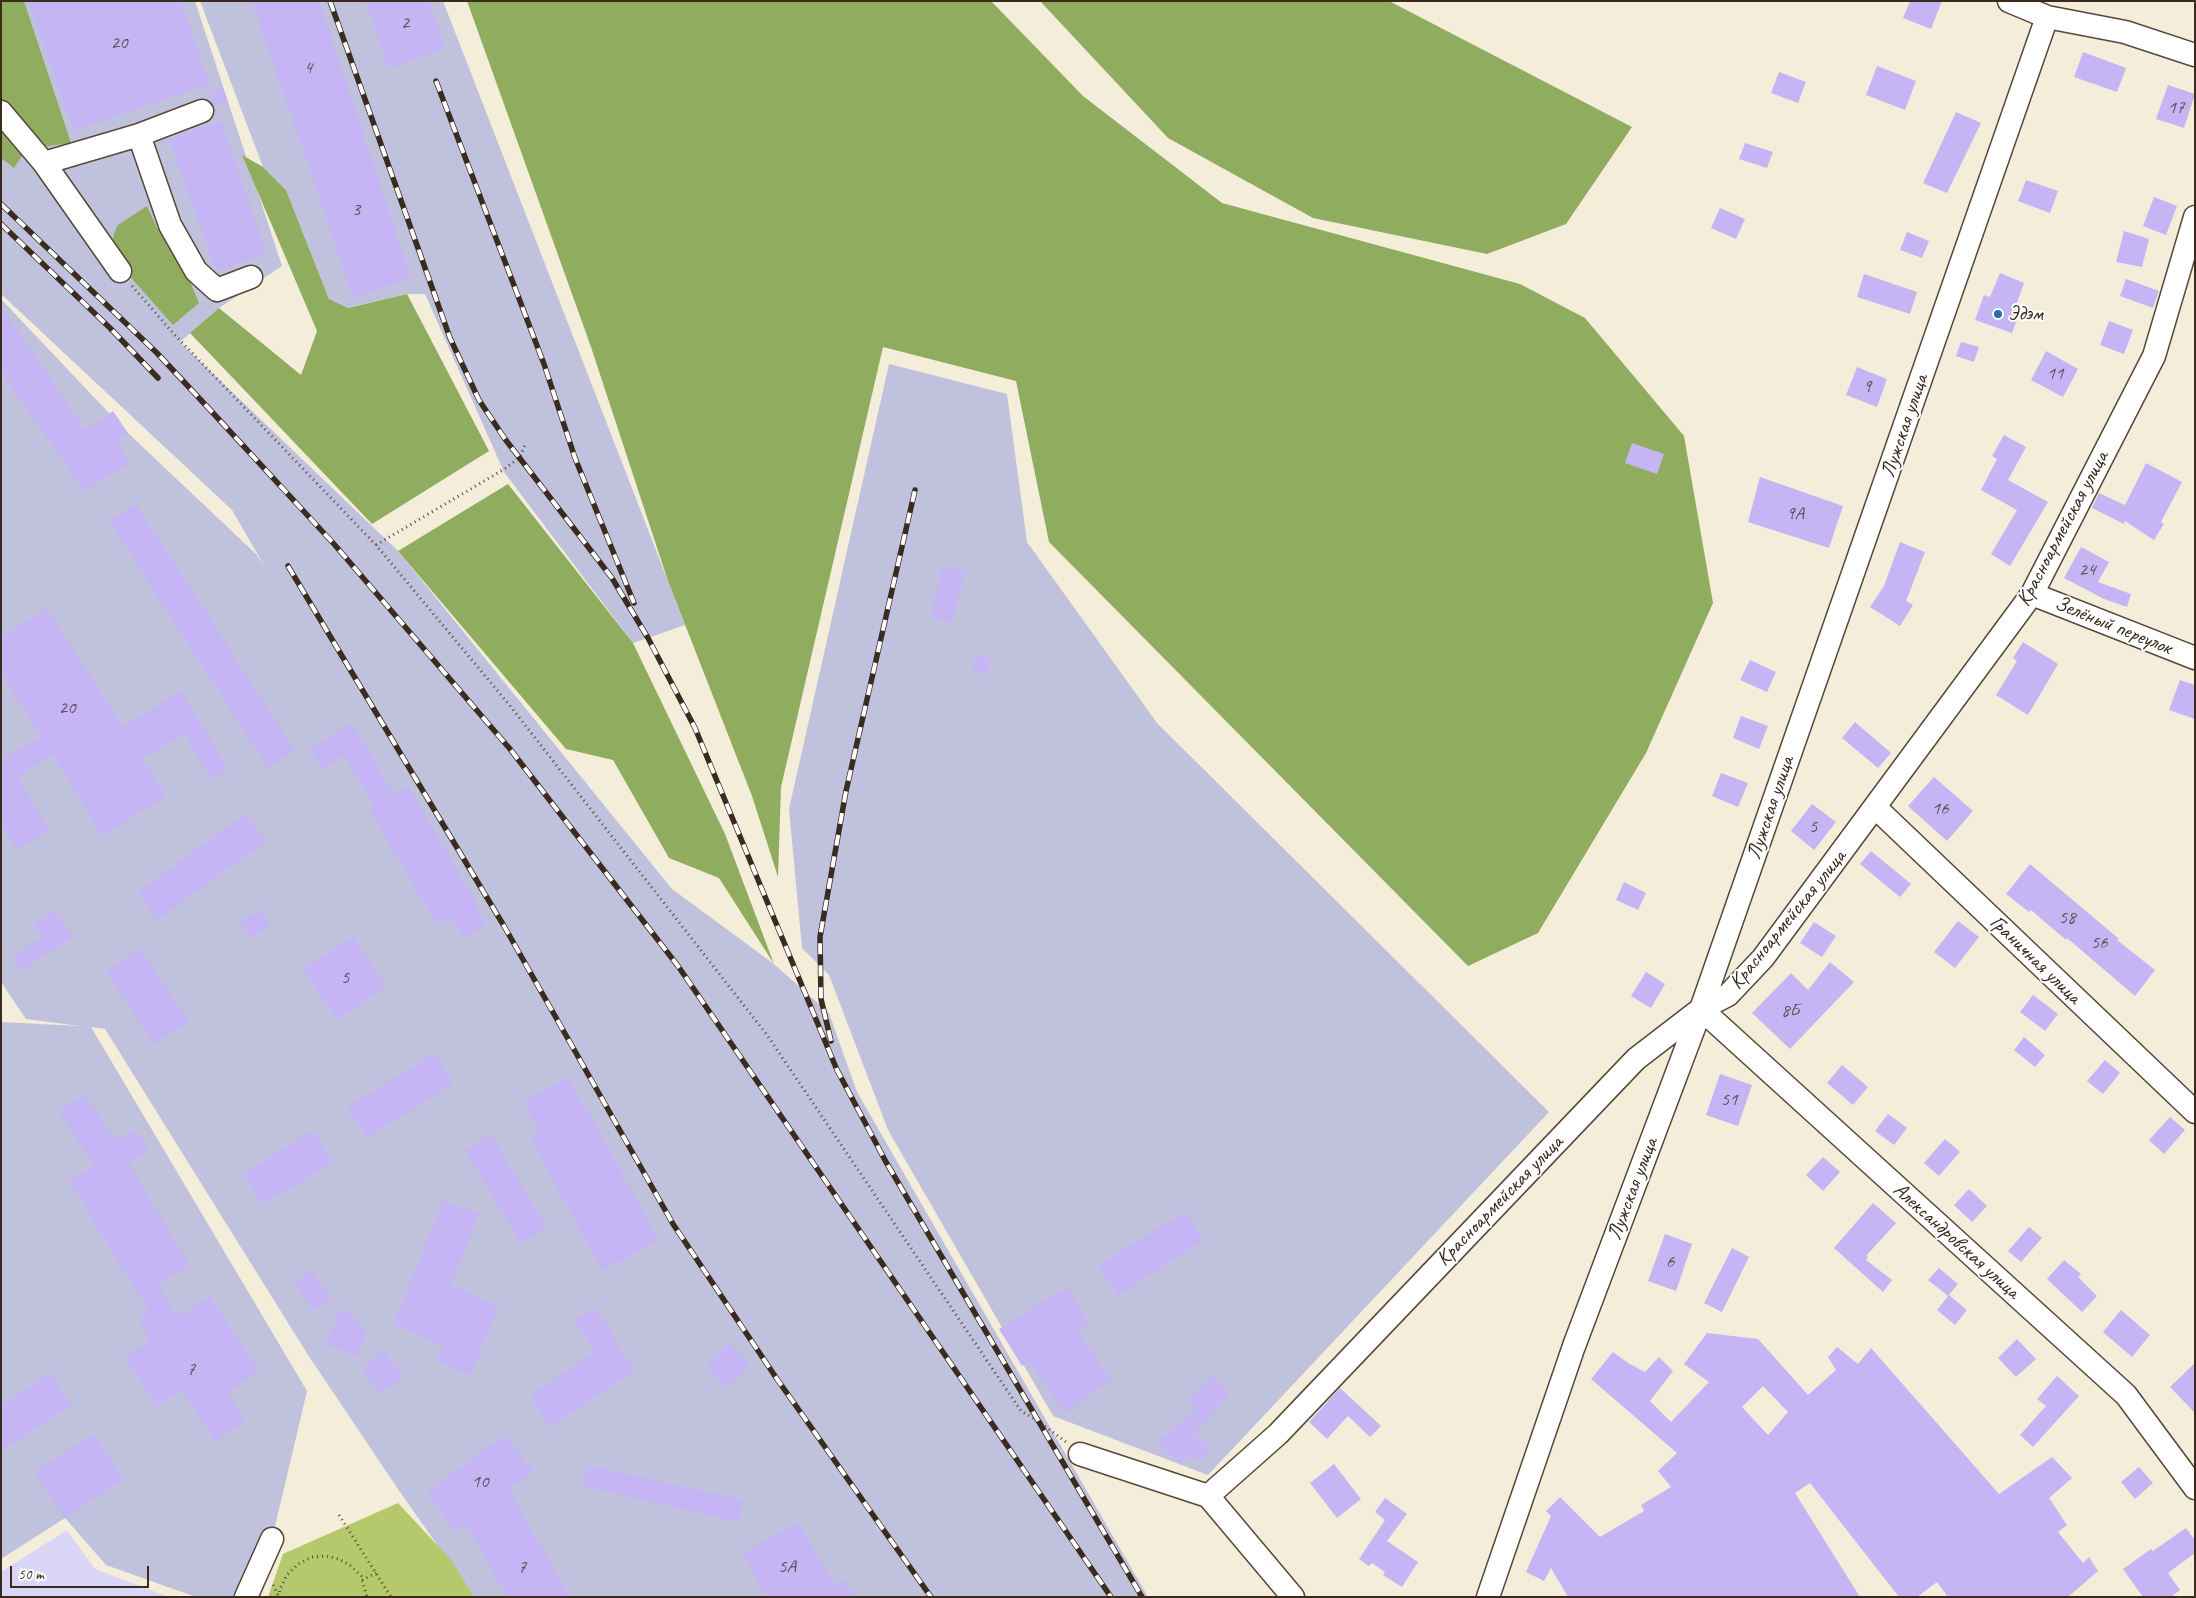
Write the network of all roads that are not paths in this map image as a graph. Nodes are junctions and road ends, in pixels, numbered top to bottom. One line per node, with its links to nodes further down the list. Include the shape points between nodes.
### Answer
1 (2009, 1): 2 (street)
2 (2047, 17): 3 (street, via 2125,32); 14 (street, Лужская улица)
3 (2195, 55)
4 (1, 112): 7 (street)
5 (202, 112): 6 (street)
6 (139, 135): 7 (street); 10 (street, via 170,225 196,271 217,290)
7 (44, 163): 9 (street)
8 (2195, 217): 11 (street, Красноармейская улица, via 2154,356)
9 (120, 271)
10 (251, 277)
11 (2032, 594): 12 (street, Зелёный переулок); 13 (street, Красноармейская улица)
12 (2195, 658)
13 (1876, 808): 14 (street, Красноармейская улица, via 1763,958 1728,995); 15 (street, Граничная улица)
14 (1701, 1009): 17 (street, Александровская улица, via 2126,1395); 18 (street, Красноармейская улица, via 1636,1058 1278,1434); 22 (street, Лужская улица, via 1574,1346)
15 (2195, 1112)
16 (1080, 1454): 18 (street)
17 (2195, 1488)
18 (1208, 1496): 21 (street)
19 (272, 1539): 20 (street)
20 (246, 1597)
21 (1293, 1597)
22 (1488, 1597)

